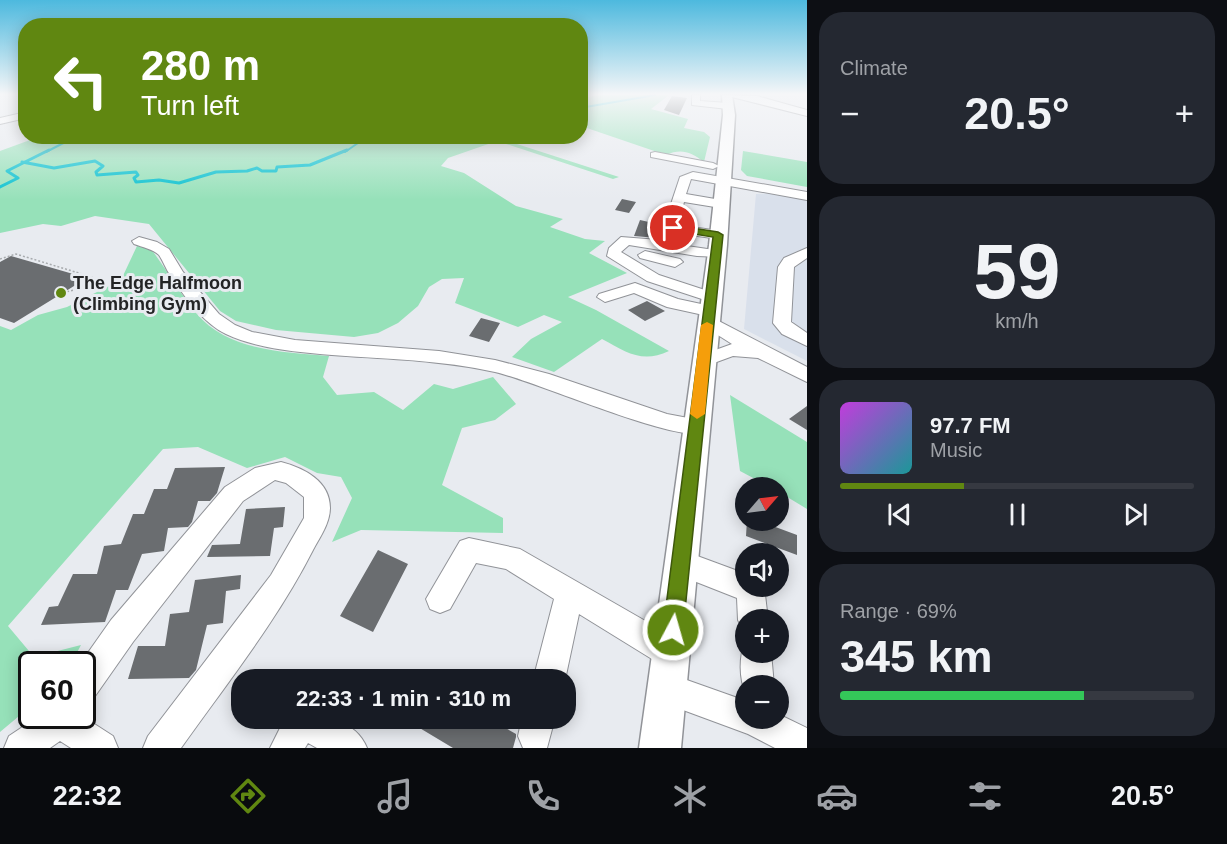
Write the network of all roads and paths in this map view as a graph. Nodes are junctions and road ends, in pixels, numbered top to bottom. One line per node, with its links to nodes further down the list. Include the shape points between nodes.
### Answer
1 (726, 130): 3 (main road)
2 (655, 155): 3 (street)
3 (724, 174): 4 (street); 5 (street, via 688,176); 6 (main road)
4 (807, 196)
5 (679, 197): 6 (street); 7 (street)
6 (721, 204): 8 (main road)
7 (670, 229): 8 (street); 11 (street, via 666,240)
8 (718, 235): 12 (main road)
9 (139, 241): 21 (street, via 164,252 213,318 248,337 295,346 480,363 533,376 664,422)
10 (807, 252): 17 (street, via 789,261 786,267 782,323)
11 (676, 254): 12 (street); 16 (street, via 626,240 614,251 614,256 638,271)
12 (716, 254): 16 (main road)
13 (0, 259): 14 (path, via 16,254 92,277 70,294)
14 (62, 293)
15 (604, 297): 16 (street, via 635,288 673,303)
16 (709, 310): 18 (street); 19 (main road)
17 (807, 340)
18 (763, 353): 19 (street, via 731,350); 20 (street)
19 (703, 361): 21 (main road)
20 (807, 375)
21 (696, 427): 22 (main road)
22 (681, 562): 25 (street, via 752,590); 26 (main road)
23 (569, 593): 24 (street, via 511,558 469,550); 26 (street); 28 (street)
24 (440, 599)
25 (753, 609)
26 (671, 653): 29 (main road)
27 (96, 668): 37 (street, via 234,494 257,477 276,471 309,484 317,496 316,520 281,584)
28 (552, 669)
29 (667, 688): 30 (street); 40 (main road)
30 (735, 713)
31 (47, 729): 35 (street)
32 (77, 729): 36 (street)
33 (772, 729): 34 (street)
34 (807, 746)
35 (21, 748)
36 (101, 748)
37 (160, 748)
38 (287, 748): 39 (street, via 302,720)
39 (350, 748)
40 (660, 748)

